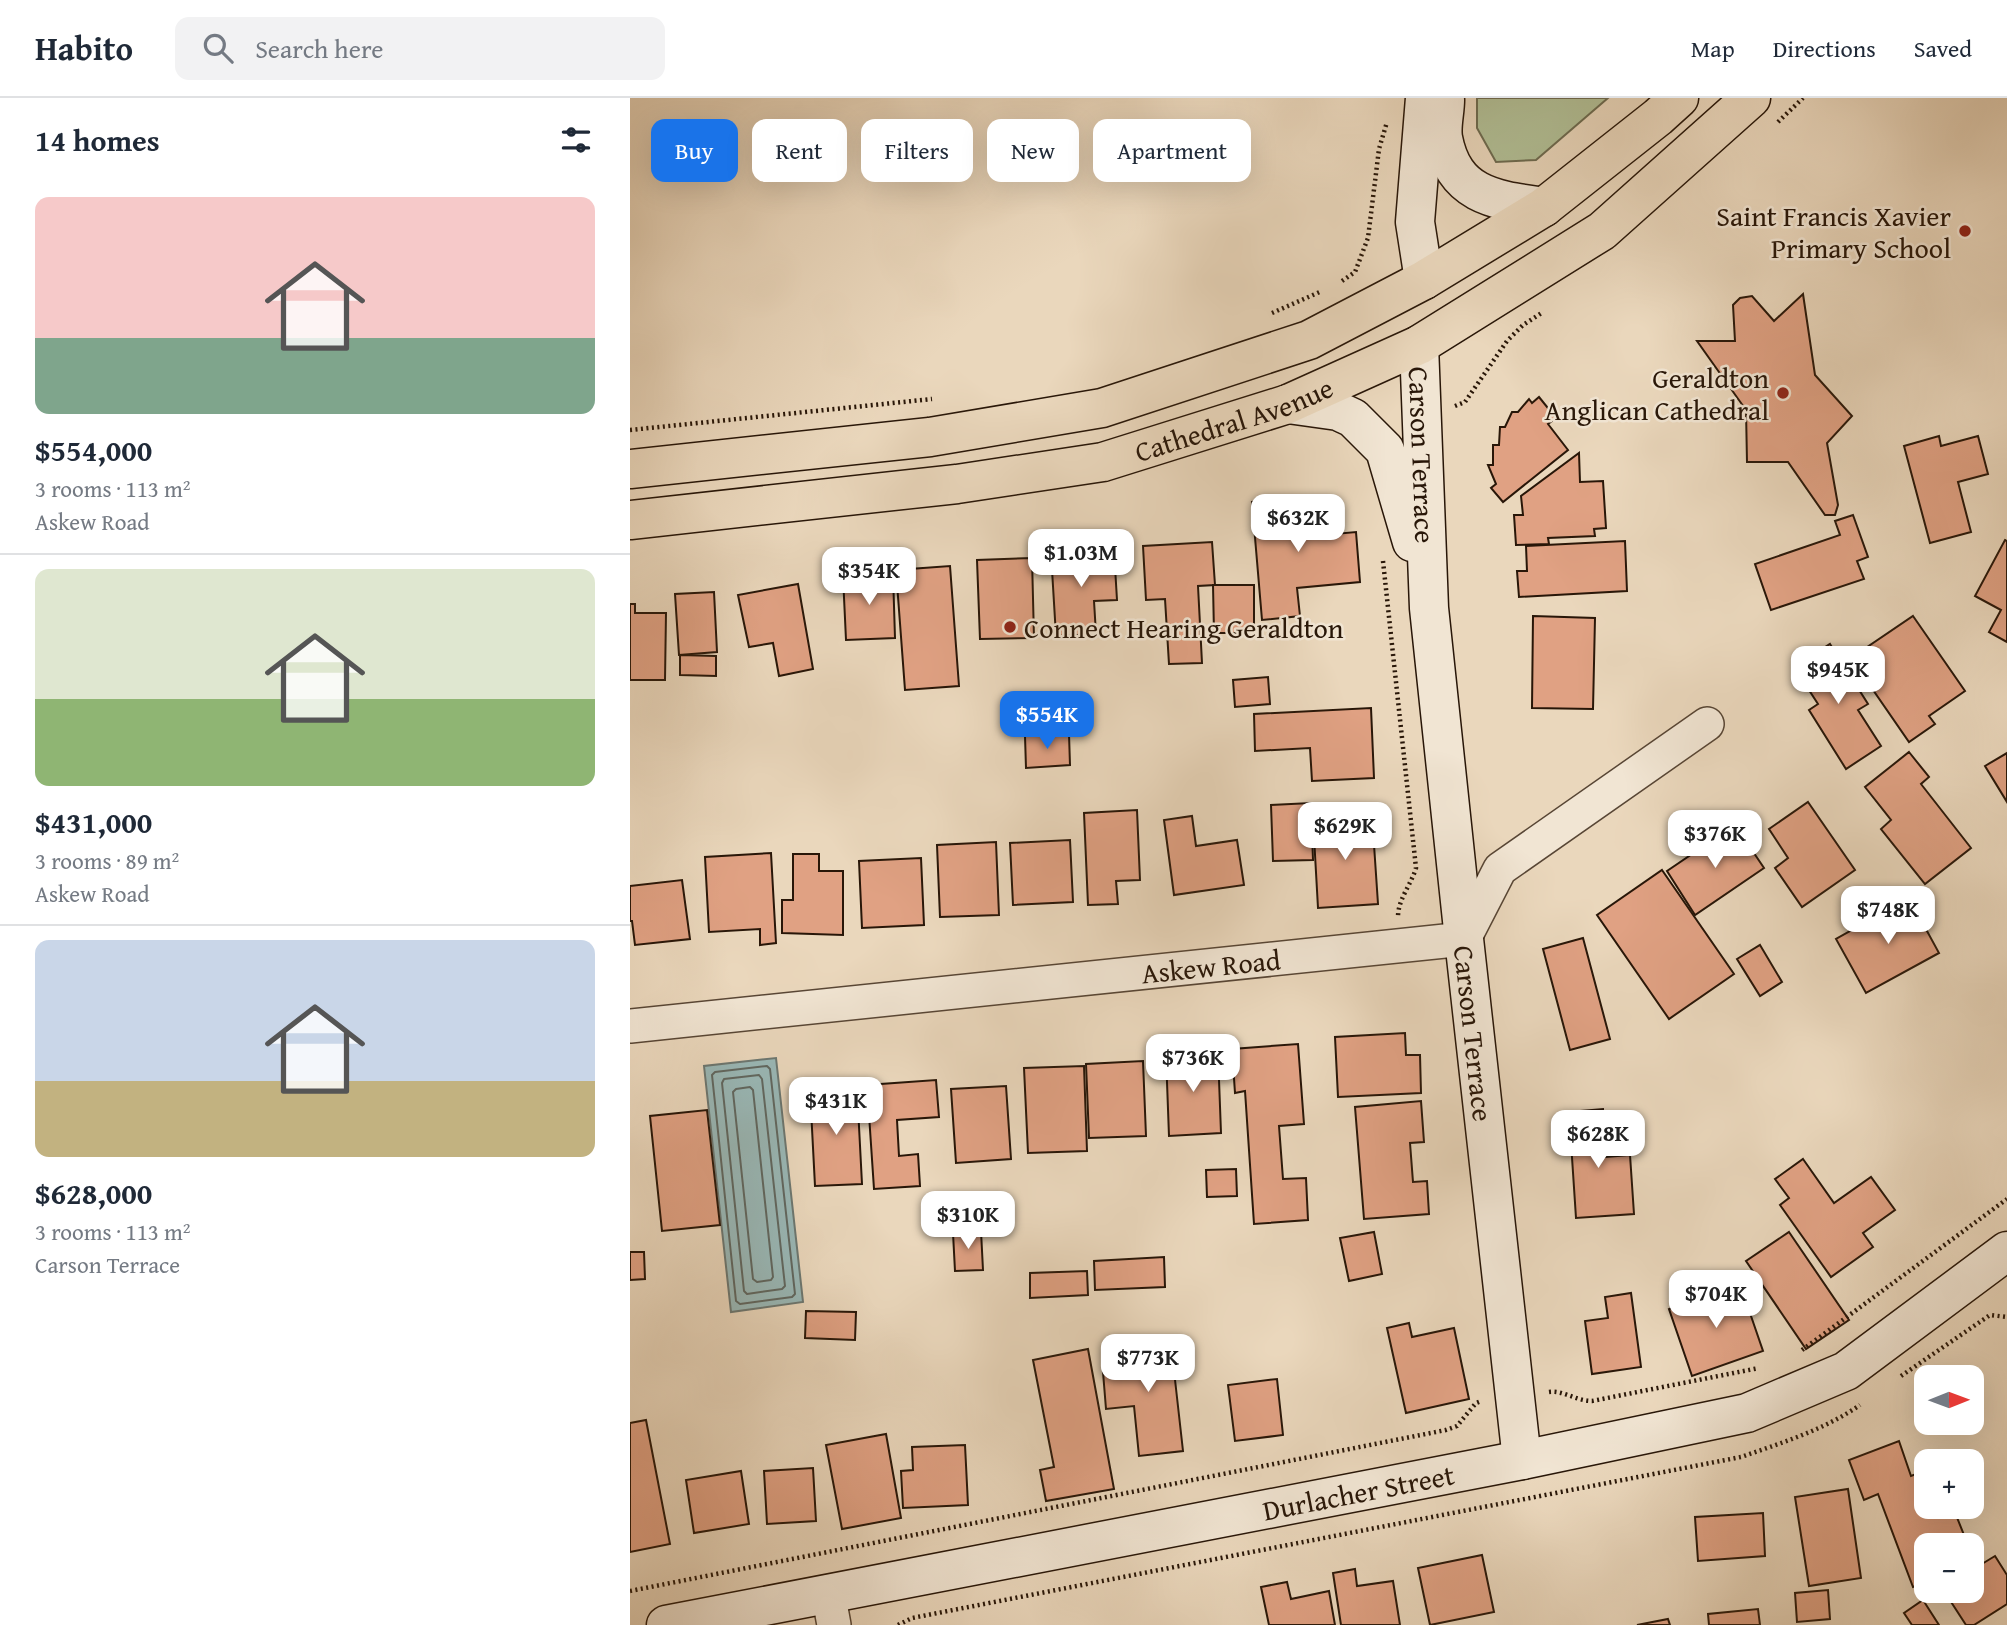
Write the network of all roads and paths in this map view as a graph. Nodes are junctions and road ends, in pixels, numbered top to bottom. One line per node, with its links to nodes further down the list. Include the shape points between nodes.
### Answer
1 (1425, 98): 10 (main road, via 1415,222)
2 (1446, 98): 6 (main road, via 1443,137 1455,171 1471,188 1497,201)
3 (1679, 98): 6 (main road, Cathedral Avenue)
4 (1741, 102): 7 (main road, Cathedral Avenue)
5 (1389, 114): 8 (path, via 1379,149)
6 (1544, 207): 10 (main road, Cathedral Avenue)
7 (1602, 232): 10 (main road, via 1499,278 1446,284); 12 (main road, Cathedral Avenue)
8 (1368, 238): 9 (path); 11 (path, via 1355,272)
9 (1377, 238)
10 (1424, 280): 16 (main road, Cathedral Avenue, via 1309,340 1102,408 930,437)
11 (1263, 317)
12 (1419, 345): 14 (main road, Cathedral Avenue); 19 (main road, Carson Terrace)
13 (944, 397): 15 (path)
14 (1288, 404): 17 (main road, Cathedral Avenue, via 1103,462 957,484); 19 (main road, Carson Terrace, via 1338,411 1353,418 1385,450)
15 (630, 430)
16 (630, 470)
17 (630, 520)
18 (1382, 550): 21 (path, via 1416,868 1399,904)
19 (1429, 608): 22 (main road, Carson Terrace)
20 (1707, 724): 22 (street, via 1500,869)
21 (1398, 924)
22 (1464, 939): 23 (street, Askew Road); 30 (main road, Carson Terrace)
23 (630, 1026)
24 (2007, 1199): 26 (path)
25 (2007, 1251): 30 (main road, Durlacher Street, via 1846,1371 1747,1413)
26 (1797, 1353)
27 (1766, 1367): 28 (path, via 1591,1401)
28 (1544, 1392)
29 (1487, 1400): 31 (path, via 1476,1403 1457,1426 1446,1430)
30 (1522, 1460): 32 (main road, Durlacher Street)
31 (630, 1591)
32 (831, 1609): 33 (main road, Durlacher Street)
33 (666, 1625)

